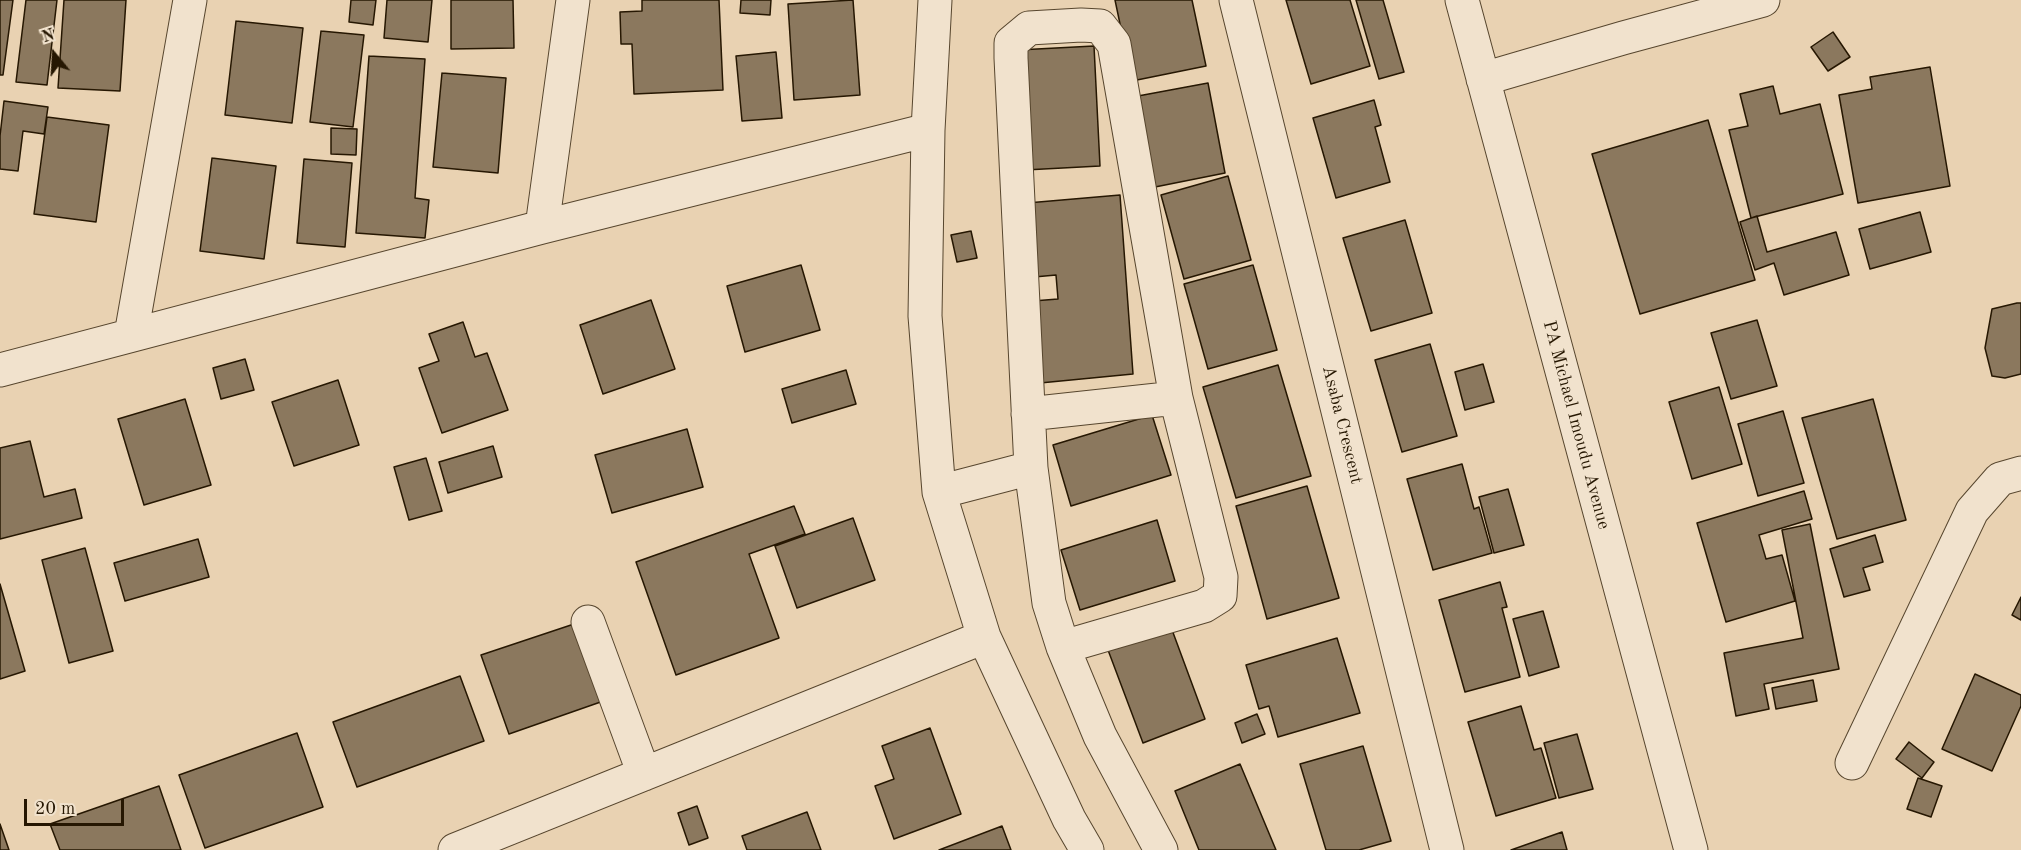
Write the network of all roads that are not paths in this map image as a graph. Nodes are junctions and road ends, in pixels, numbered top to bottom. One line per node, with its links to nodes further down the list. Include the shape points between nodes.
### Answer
1 (190, 0): 10 (street)
2 (573, 0): 9 (street)
3 (936, 0): 8 (street)
4 (1236, 0): 25 (street, Asaba Crescent)
5 (1462, 0): 7 (street, PA Michael Imoudu Avenue)
6 (1764, 0): 7 (street)
7 (1483, 80): 26 (street, PA Michael Imoudu Avenue)
8 (928, 130): 9 (street); 16 (street, via 925,316)
9 (542, 227): 10 (street)
10 (131, 335): 11 (street)
11 (0, 370)
12 (1176, 398): 13 (street); 13 (street, via 1114,44 1100,26 1029,28 1011,43); 19 (street, via 1221,577 1220,596 1204,606)
13 (1028, 414): 14 (street)
14 (1031, 468): 16 (street); 19 (street, via 1049,603)
15 (2021, 473): 20 (street, via 2000,479 1972,511)
16 (939, 492): 18 (street)
17 (588, 622): 21 (street)
18 (984, 637): 21 (street); 23 (street)
19 (1063, 647): 24 (street, via 1100,736)
20 (1852, 763)
21 (644, 774): 22 (street)
22 (455, 850)
23 (1087, 850)
24 (1161, 850)
25 (1447, 850)
26 (1691, 850)

